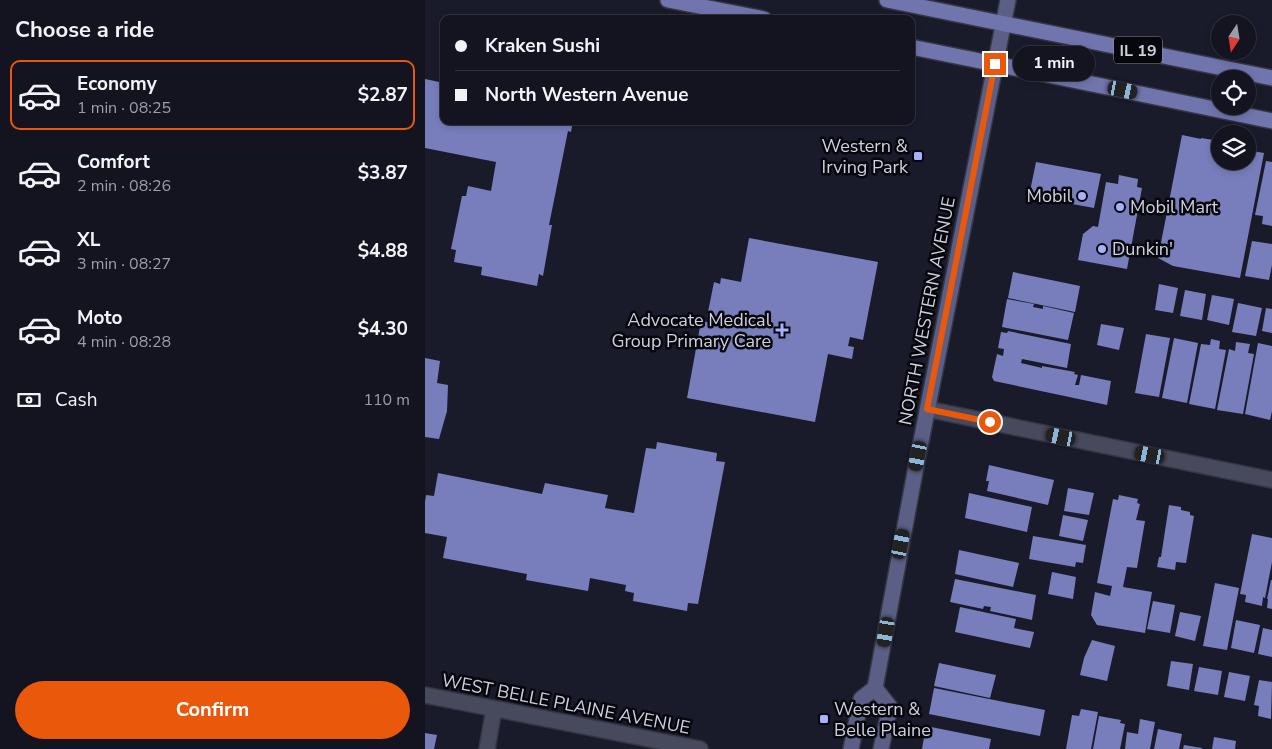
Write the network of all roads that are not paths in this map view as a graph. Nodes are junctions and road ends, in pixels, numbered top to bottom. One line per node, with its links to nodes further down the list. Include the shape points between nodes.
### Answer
1 (668, 0): 4 (main road)
2 (887, 0): 5 (main road, IL 19)
3 (1008, 0): 5 (main road, NORTH WESTERN AVENUE)
4 (744, 15)
5 (1003, 23): 7 (main road, NORTH WESTERN AVENUE); 8 (main road, IL 19)
6 (915, 49): 7 (main road, IL 19)
7 (995, 64): 9 (main road, IL 19); 10 (main road, NORTH WESTERN AVENUE)
8 (1272, 78)
9 (1272, 121)
10 (927, 409): 11 (street); 12 (main road, NORTH WESTERN AVENUE)
11 (1272, 480)
12 (875, 688): 17 (main road, NORTH WESTERN AVENUE, via 861,700); 18 (main road, via 890,707)
13 (425, 696): 14 (street, WEST BELLE PLAINE AVENUE)
14 (494, 709): 15 (street); 16 (street, WEST BELLE PLAINE AVENUE)
15 (487, 749)
16 (700, 749)
17 (851, 749)
18 (881, 749)

